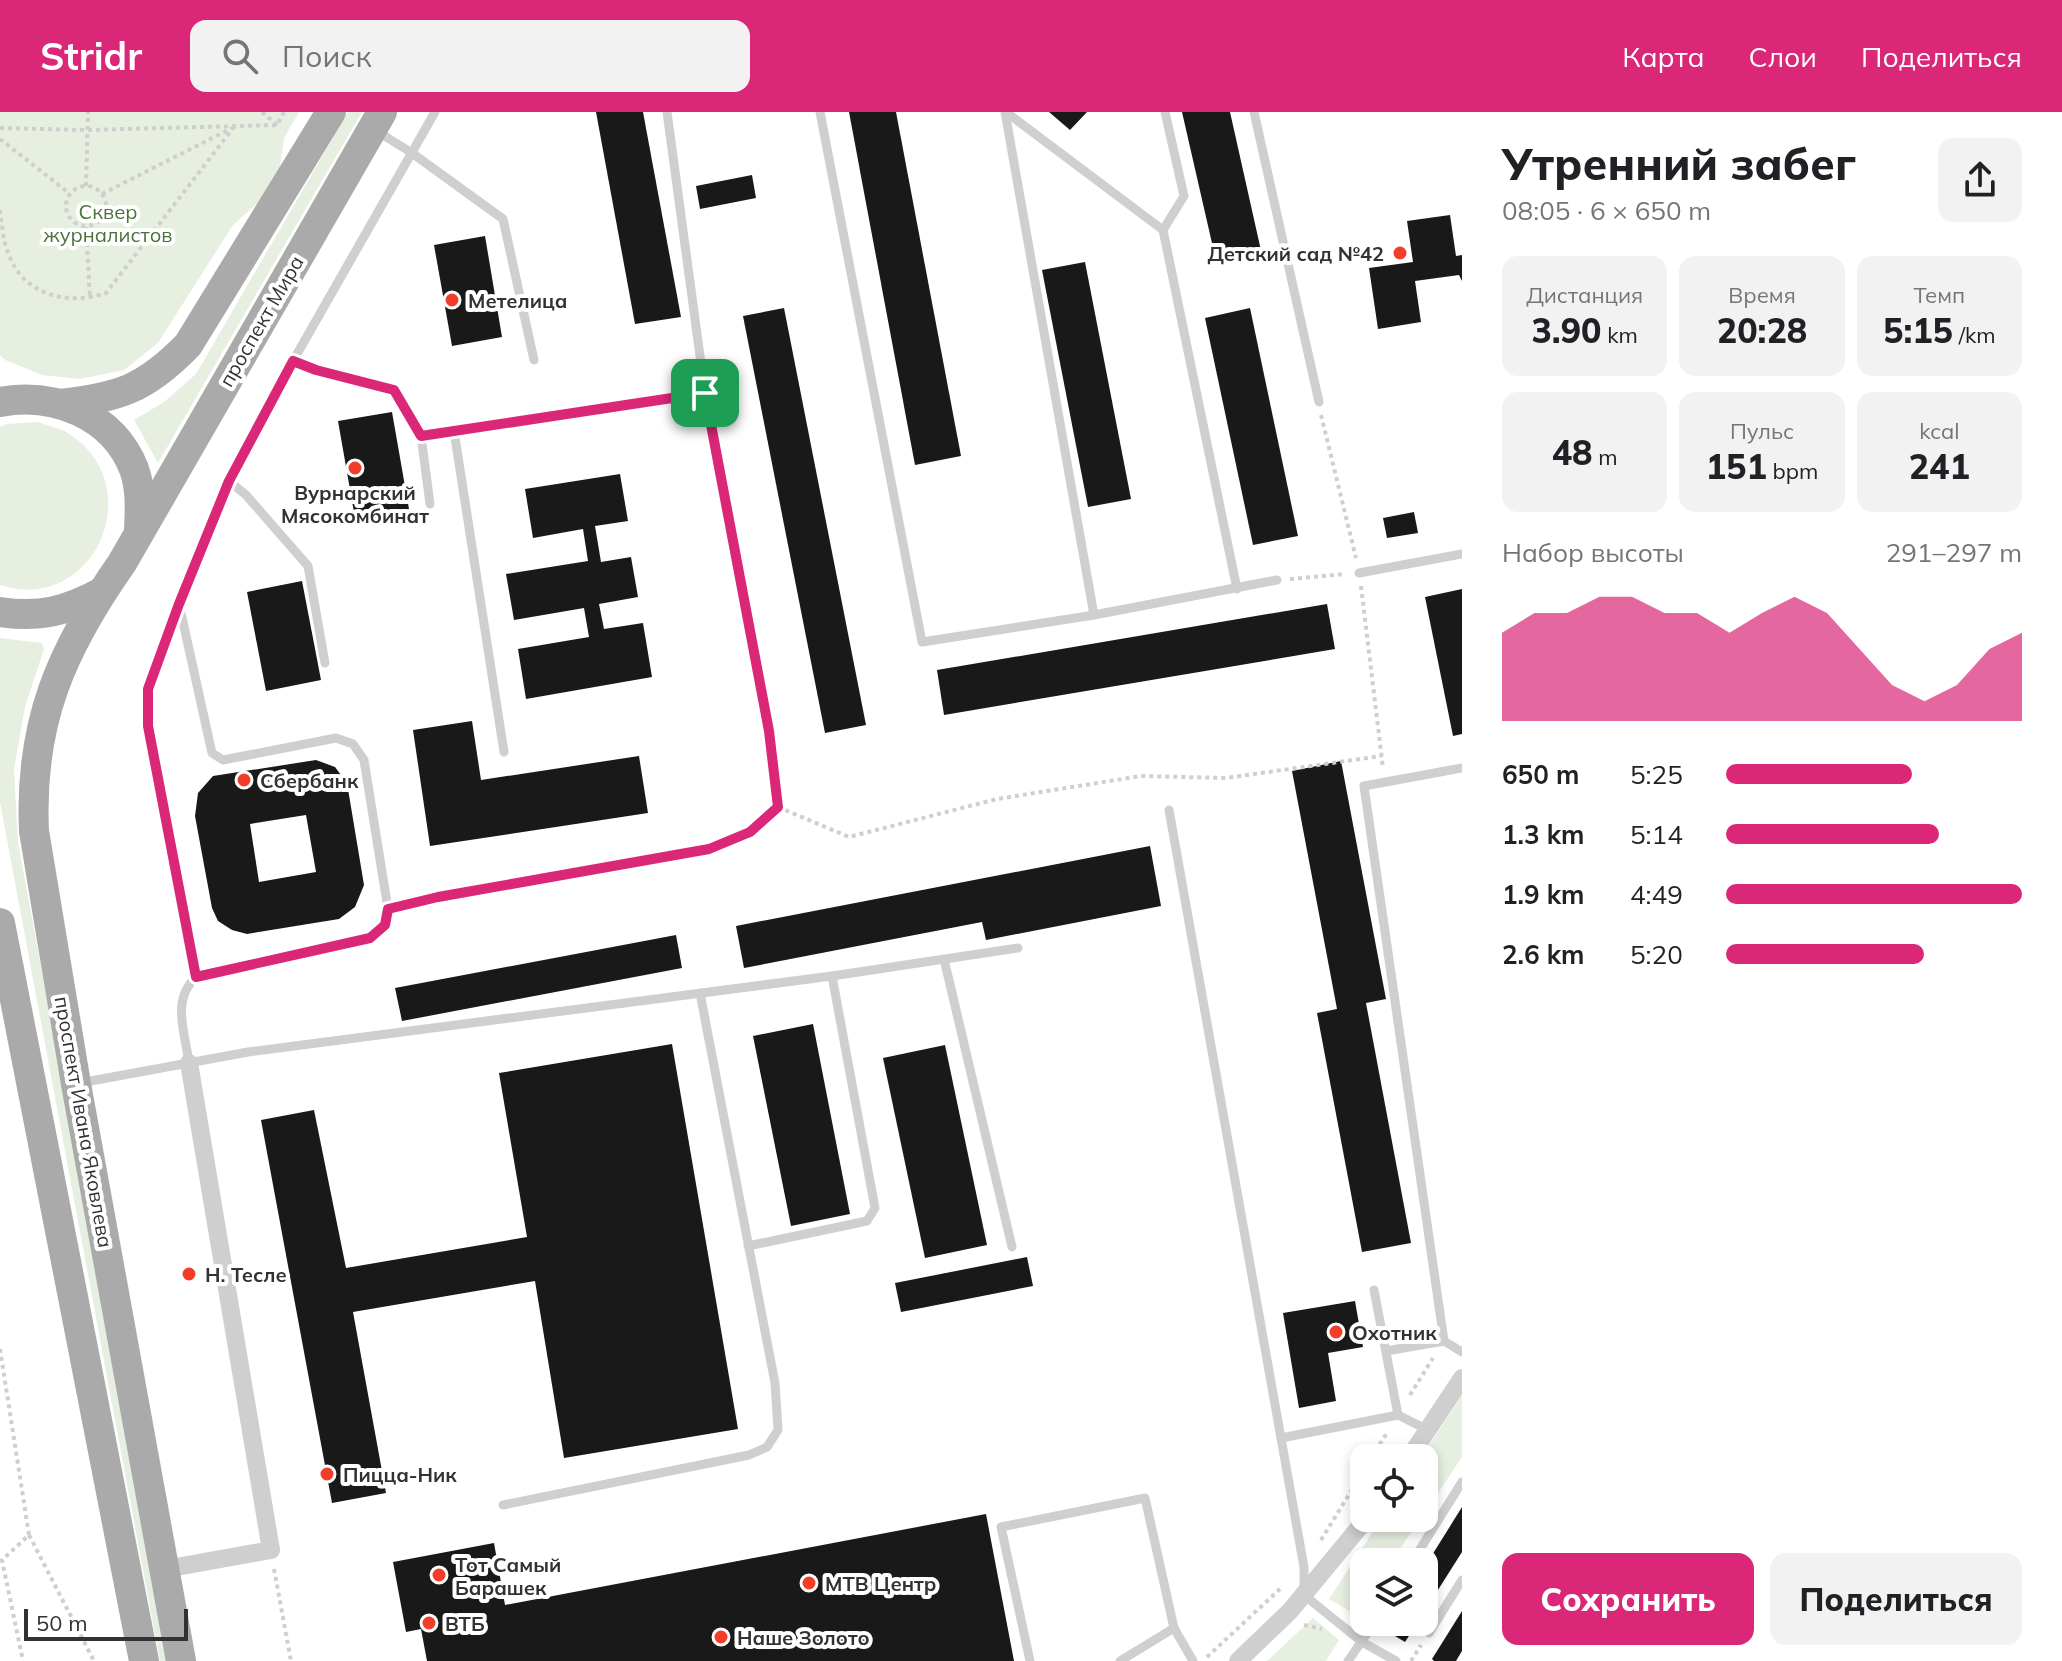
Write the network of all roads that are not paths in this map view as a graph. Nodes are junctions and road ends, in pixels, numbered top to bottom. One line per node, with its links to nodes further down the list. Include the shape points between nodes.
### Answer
1 (331, 112): 16 (main road, via 188,345 146,382 122,393)
2 (435, 112): 9 (lane)
3 (667, 112): 14 (lane)
4 (820, 112): 30 (lane, via 922,642)
5 (1005, 112): 10 (lane); 30 (lane)
6 (1165, 112): 10 (lane, via 1184,196)
7 (1254, 112): 17 (lane)
8 (378, 120): 9 (lane); 22 (main road, проспект Мира)
9 (412, 153): 11 (lane, via 503,219); 12 (lane)
10 (1163, 230): 26 (lane)
11 (534, 360)
12 (293, 361): 19 (lane, via 394,390); 20 (lane)
13 (0, 388): 16 (main road)
14 (705, 393): 18 (lane); 32 (lane)
15 (0, 402): 16 (main road)
16 (46, 402): 22 (main road, via 82,412 122,446 140,499)
17 (1319, 402)
18 (454, 431): 19 (lane); 33 (lane)
19 (421, 436): 21 (lane)
20 (229, 481): 28 (lane); 31 (lane, via 308,566)
21 (430, 504)
22 (139, 530): 27 (main road, проспект Мира)
23 (1462, 554): 24 (lane)
24 (1359, 573)
25 (1277, 580): 26 (lane)
26 (1237, 589): 30 (lane)
27 (102, 592): 29 (main road, via 50,613); 43 (main road, проспект Ивана Яковлева, via 54,684 32,789 34,831)
28 (179, 604): 40 (lane, via 148,689 148,726); 40 (lane, via 212,753 223,760 336,738 353,744 364,760 388,909 385,925 370,938)
29 (0, 612)
30 (1094, 615)
31 (325, 663)
32 (769, 731)
33 (504, 752)
34 (1462, 768): 47 (lane, via 1364,786)
35 (1169, 810): 53 (lane)
36 (0, 923): 66 (main road, проспект Ивана Яковлева)
37 (1018, 948): 38 (lane)
38 (944, 959): 39 (lane); 45 (lane)
39 (832, 976): 41 (lane); 44 (lane, via 875,1208 867,1221)
40 (196, 977): 42 (lane, via 184,988 181,1005)
41 (700, 993): 42 (lane); 44 (lane)
42 (189, 1063): 43 (lane); 59 (street, via 272,1555)
43 (76, 1084): 59 (main road, проспект Ивана Яковлева)
44 (748, 1246): 56 (lane, via 775,1383 778,1430 767,1447)
45 (1012, 1247)
46 (1374, 1290): 48 (lane)
47 (1444, 1341): 48 (lane); 49 (lane)
48 (1386, 1351): 51 (lane)
49 (1462, 1352)
50 (1462, 1378): 52 (street)
51 (1398, 1415): 52 (lane); 53 (lane)
52 (1428, 1430): 54 (street)
53 (1281, 1438): 61 (lane, via 1304,1567)
54 (1418, 1444)
55 (1462, 1482): 58 (lane)
56 (503, 1505)
57 (1356, 1532): 61 (street)
58 (1421, 1548)
59 (165, 1569): 67 (main road, проспект Ивана Яковлева)
60 (1462, 1580): 62 (lane)
61 (1304, 1595): 65 (lane); 71 (street)
62 (1438, 1619)
63 (1174, 1628): 68 (lane, via 1145,1498 1001,1527); 69 (lane); 70 (lane)
64 (1366, 1636): 65 (lane)
65 (1362, 1642): 72 (lane); 73 (lane)
66 (144, 1661)
67 (181, 1661)
68 (1030, 1661)
69 (1120, 1661)
70 (1193, 1661)
71 (1238, 1661)
72 (1348, 1661)
73 (1396, 1661)

